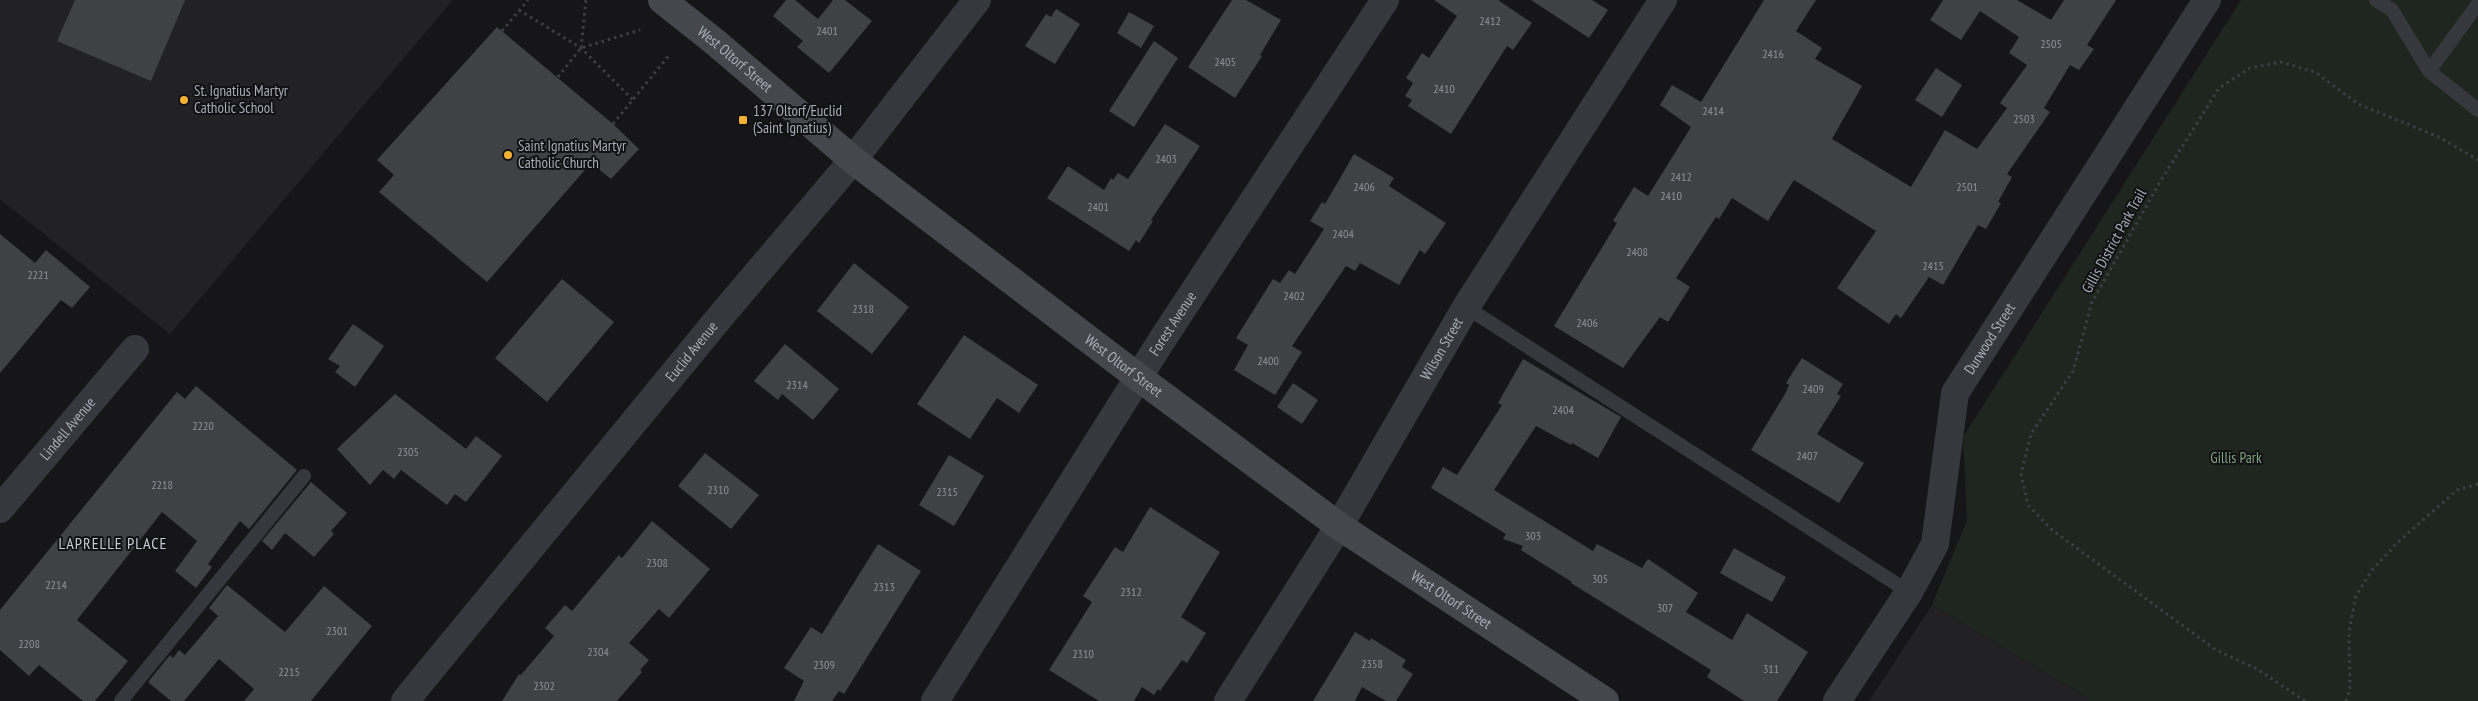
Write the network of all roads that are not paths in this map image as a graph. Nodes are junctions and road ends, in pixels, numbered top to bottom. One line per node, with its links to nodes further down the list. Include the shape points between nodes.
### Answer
1 (662, 0): 10 (main road, West Oltorf Street)
2 (977, 0): 10 (street, Euclid Avenue)
3 (1385, 0): 13 (street, Forest Avenue)
4 (1663, 0): 11 (street, Wilson Street)
5 (2207, 0): 17 (street, Durwood Street, via 1954,393 1935,544)
6 (2376, 0): 8 (lane, via 2392,10)
7 (2478, 4): 8 (lane)
8 (2429, 71): 9 (lane)
9 (2478, 110)
10 (853, 160): 13 (main road, West Oltorf Street); 19 (street, Euclid Avenue)
11 (1466, 307): 16 (street, Wilson Street); 17 (lane)
12 (135, 350): 15 (street, Lindell Avenue)
13 (1138, 377): 16 (main road, West Oltorf Street); 20 (street, Forest Avenue)
14 (304, 476): 18 (lane)
15 (0, 509)
16 (1339, 526): 21 (street, Wilson Street); 22 (main road, West Oltorf Street)
17 (1909, 592): 23 (street, Durwood Street)
18 (121, 701)
19 (405, 701)
20 (935, 701)
21 (1228, 701)
22 (1606, 701)
23 (1837, 701)

